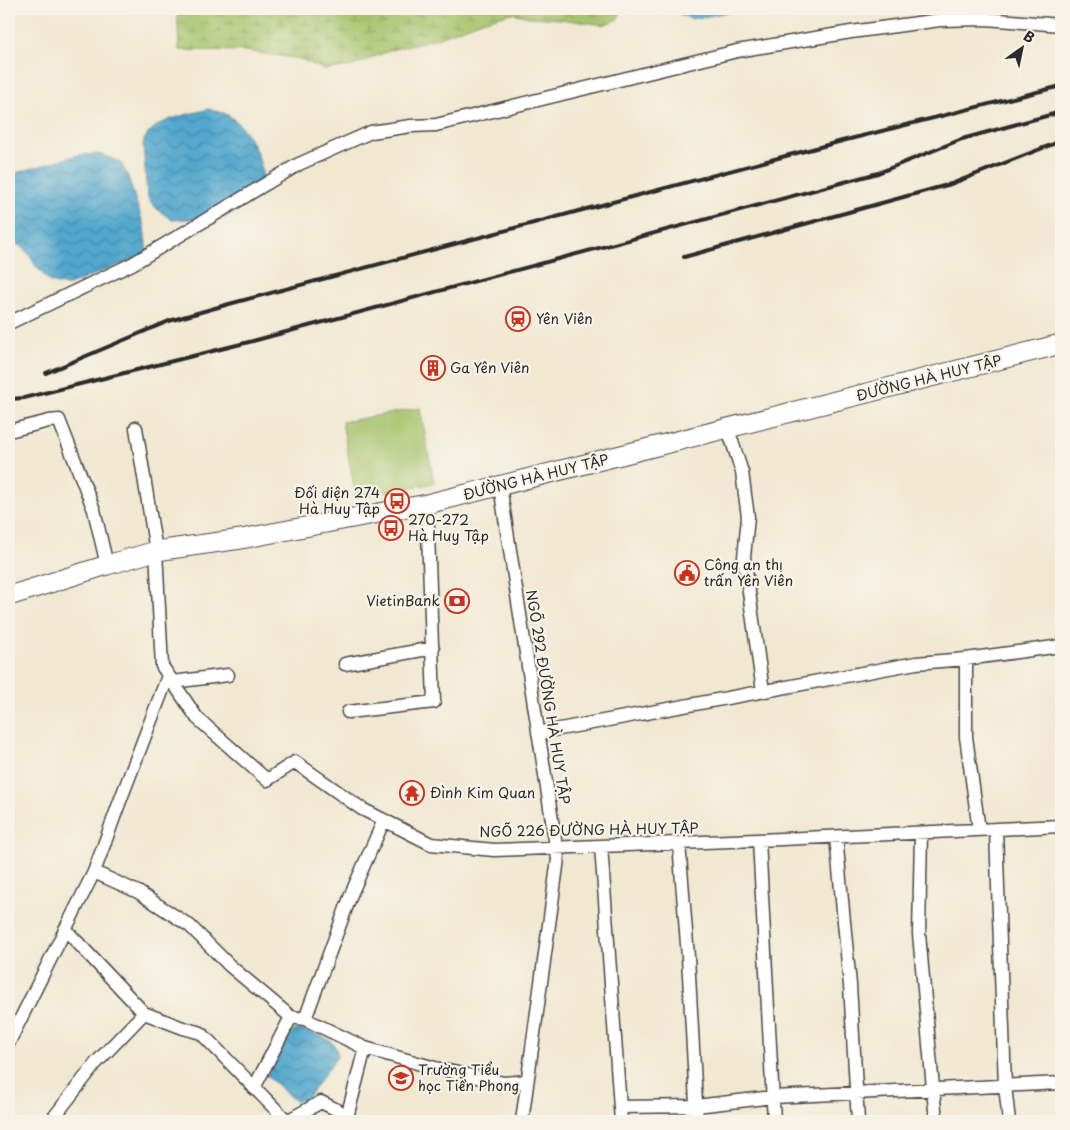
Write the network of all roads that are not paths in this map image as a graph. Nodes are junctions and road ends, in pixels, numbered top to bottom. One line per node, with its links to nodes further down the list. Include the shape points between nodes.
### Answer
1 (948, 15): 2 (street); 3 (street, via 737,52 436,125 371,132 299,164 132,264)
2 (1061, 25)
3 (9, 323)
4 (1061, 344): 6 (main road, ĐƯỜNG HÀ HUY TẬP)
5 (136, 428): 10 (street, NGÕ 226 ĐƯỜNG HÀ HUY TẬP)
6 (728, 429): 8 (main road, ĐƯỜNG HÀ HUY TẬP); 19 (street, via 742,472 748,517 744,557)
7 (9, 431): 11 (street, via 59,420 94,510)
8 (500, 486): 9 (main road, ĐƯỜNG HÀ HUY TẬP); 21 (street, NGÕ 292 ĐƯỜNG HÀ HUY TẬP)
9 (427, 504): 10 (main road, ĐƯỜNG HÀ HUY TẬP, via 241,539); 14 (street)
10 (156, 551): 11 (main road, ĐƯỜNG HÀ HUY TẬP); 18 (street, NGÕ 226 ĐƯỜNG HÀ HUY TẬP, via 162,666)
11 (107, 565): 12 (main road, ĐƯỜNG HÀ HUY TẬP)
12 (9, 596)
13 (1061, 646): 15 (street)
14 (433, 648): 16 (street); 20 (street, via 434,702)
15 (966, 659): 19 (street, via 916,663); 24 (street, via 966,737)
16 (345, 664)
17 (228, 675): 18 (street)
18 (170, 679): 22 (street, NGÕ 226 ĐƯỜNG HÀ HUY TẬP, via 197,718 267,780 295,762 362,809); 32 (street)
19 (763, 691): 21 (street)
20 (348, 712)
21 (538, 733): 31 (street, NGÕ 292 ĐƯỜNG HÀ HUY TẬP)
22 (384, 820): 31 (street, NGÕ 226 ĐƯỜNG HÀ HUY TẬP, via 432,844 494,850); 36 (street, via 352,892)
23 (1061, 826): 25 (street, NGÕ 226 ĐƯỜNG HÀ HUY TẬP)
24 (979, 830): 25 (street, NGÕ 226 ĐƯỜNG HÀ HUY TẬP); 26 (street, NGÕ 226 ĐƯỜNG HÀ HUY TẬP)
25 (996, 830): 41 (street)
26 (921, 833): 27 (street, NGÕ 226 ĐƯỜNG HÀ HUY TẬP); 43 (street, via 919,934)
27 (836, 837): 28 (street, NGÕ 226 ĐƯỜNG HÀ HUY TẬP); 44 (street)
28 (760, 840): 29 (street, NGÕ 226 ĐƯỜNG HÀ HUY TẬP); 45 (street)
29 (679, 843): 30 (street, NGÕ 226 ĐƯỜNG HÀ HUY TẬP); 46 (street)
30 (601, 846): 31 (street, NGÕ 226 ĐƯỜNG HÀ HUY TẬP); 47 (street)
31 (556, 848): 39 (street, NGÕ 292 ĐƯỜNG HÀ HUY TẬP, via 558,859)
32 (94, 872): 33 (street); 35 (street, via 138,892 190,926 230,966)
33 (65, 929): 34 (street); 37 (street)
34 (144, 1013): 42 (street, via 200,1033); 49 (street, via 96,1063)
35 (291, 1017): 36 (street); 42 (street)
36 (305, 1019): 38 (street)
37 (9, 1042)
38 (365, 1048): 39 (street, via 504,1083); 48 (street)
39 (527, 1081): 50 (street, NGÕ 292 ĐƯỜNG HÀ HUY TẬP)
40 (1061, 1083): 41 (street)
41 (1005, 1086): 43 (street); 56 (street)
42 (254, 1088): 48 (street, via 288,1121 321,1102)
43 (933, 1089): 44 (street); 55 (street)
44 (857, 1094): 45 (street); 54 (street)
45 (772, 1097): 46 (street); 53 (street)
46 (696, 1106): 47 (street); 52 (street)
47 (620, 1108): 51 (street)
48 (346, 1118)
49 (51, 1121)
50 (522, 1121)
51 (621, 1121)
52 (697, 1121)
53 (774, 1121)
54 (858, 1121)
55 (936, 1121)
56 (1009, 1121)

